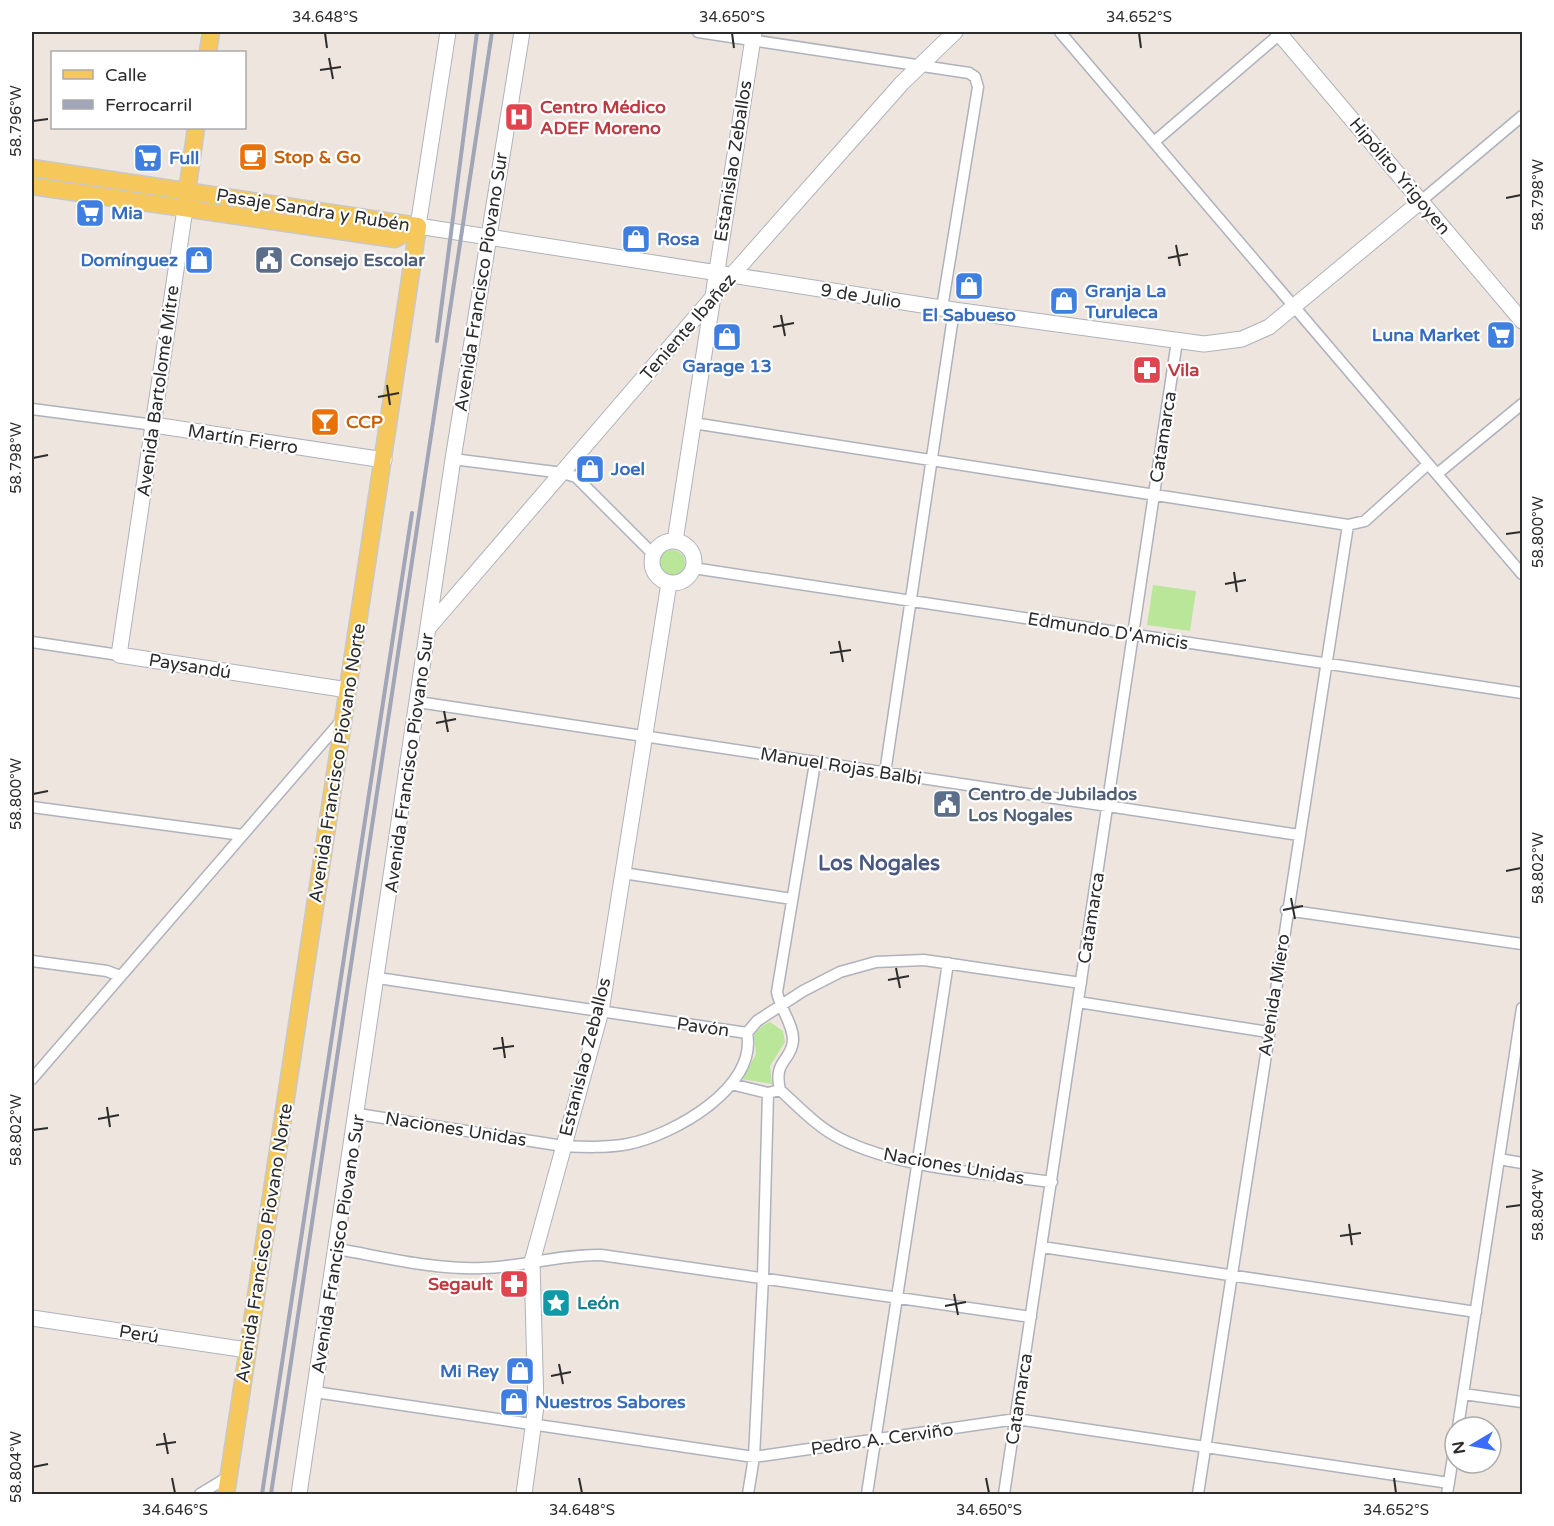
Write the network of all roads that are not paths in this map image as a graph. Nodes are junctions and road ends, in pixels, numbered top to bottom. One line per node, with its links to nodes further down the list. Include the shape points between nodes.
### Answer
1 (211, 32): 9 (main road)
2 (448, 32): 19 (street, Avenida Francisco Piovano Norte)
3 (522, 32): 20 (street, Avenida Francisco Piovano Sur)
4 (698, 32): 8 (street)
5 (955, 32): 10 (street, Teniente Ibañez)
6 (1060, 32): 13 (street)
7 (1280, 32): 13 (street); 17 (street, Hipólito Yrigoyen)
8 (754, 36): 10 (street); 21 (street, Estanislao Zeballos)
9 (208, 51)
10 (921, 66): 22 (street, Teniente Ibañez); 25 (street, via 969,74 975,77 978,87)
11 (1522, 117): 17 (street)
12 (196, 129): 16 (main road, Avenida Bartolomé Mitre)
13 (1154, 142): 24 (street)
14 (32, 168): 16 (main road, Pasaje Sandra y Rubén)
15 (32, 186): 18 (main road, Pasaje Sandra y Rubén)
16 (188, 190): 18 (main road, Avenida Bartolomé Mitre); 19 (main road, Pasaje Sandra y Rubén)
17 (1421, 201): 24 (street); 26 (street, Hipólito Yrigoyen)
18 (185, 209): 19 (main road, Pasaje Sandra y Rubén, via 395,239); 31 (street, Avenida Bartolomé Mitre)
19 (418, 226): 20 (street, 9 de Julio); 34 (main road, Avenida Francisco Piovano Norte)
20 (488, 236): 21 (street, 9 de Julio); 32 (street, Avenida Francisco Piovano Sur)
21 (715, 273): 22 (street, 9 de Julio); 23 (street, Estanislao Zeballos)
22 (732, 275): 23 (street, Teniente Ibañez); 25 (street, 9 de Julio)
23 (711, 299): 30 (street, Estanislao Zeballos); 36 (street, Teniente Ibañez)
24 (1295, 308): 27 (street, 9 de Julio, via 1257,334 1242,339 1204,344); 35 (street)
25 (948, 309): 27 (street, 9 de Julio); 33 (street)
26 (1522, 321)
27 (1177, 341): 38 (street, Catamarca)
28 (1522, 404): 37 (street)
29 (32, 408): 31 (street, Martín Fierro)
30 (693, 423): 33 (street); 40 (street, Estanislao Zeballos)
31 (154, 425): 34 (street, Martín Fierro); 49 (street, Avenida Bartolomé Mitre)
32 (453, 459): 36 (street); 46 (street, Avenida Francisco Piovano Sur)
33 (932, 459): 38 (street); 45 (street)
34 (384, 460): 51 (main road, Avenida Francisco Piovano Norte)
35 (1428, 464): 37 (street); 39 (street, via 1365,520)
36 (562, 473): 41 (street, via 583,482); 46 (street, Teniente Ibañez)
37 (1437, 474): 43 (street)
38 (1154, 494): 39 (street); 47 (street, Catamarca)
39 (1348, 525): 50 (street, Avenida Miero)
40 (675, 541): 41 (street, via 665,543); 42 (street, via 690,550)
41 (654, 555): 44 (street, via 657,576)
42 (693, 568): 44 (street, via 679,583); 45 (street, Edmundo D'Amicis)
43 (1522, 574)
44 (669, 583): 55 (street, Estanislao Zeballos)
45 (911, 600): 47 (street, Edmundo D'Amicis); 57 (street)
46 (428, 628): 53 (street, Avenida Francisco Piovano Sur)
47 (1133, 635): 50 (street, Edmundo D'Amicis); 59 (street, Catamarca)
48 (32, 642): 49 (street, Paysandú)
49 (119, 655): 51 (street, Paysandú)
50 (1327, 665): 52 (street, Edmundo D'Amicis); 61 (street, Avenida Miero)
51 (348, 690): 54 (main road, Avenida Francisco Piovano Norte)
52 (1522, 693)
53 (418, 702): 55 (street, Manuel Rojas Balbi); 69 (street, Avenida Francisco Piovano Sur)
54 (344, 717): 60 (street); 96 (main road, Avenida Francisco Piovano Norte)
55 (644, 736): 56 (street, Manuel Rojas Balbi); 62 (street, Estanislao Zeballos)
56 (815, 763): 57 (street, Manuel Rojas Balbi); 63 (street)
57 (885, 773): 59 (street, Manuel Rojas Balbi)
58 (32, 807): 60 (street)
59 (1108, 807): 61 (street, Manuel Rojas Balbi); 70 (street, Catamarca)
60 (242, 835): 68 (street)
61 (1299, 835): 64 (street, Avenida Miero)
62 (623, 873): 63 (street); 74 (street, Estanislao Zeballos)
63 (792, 899): 72 (street, via 777,992)
64 (1286, 910): 65 (street); 75 (street, Avenida Miero)
65 (1522, 944)
66 (32, 961): 68 (street)
67 (948, 963): 70 (street, Pavón); 72 (street, Pavón, via 903,959 876,962 840,972); 84 (street)
68 (120, 976): 77 (street)
69 (378, 978): 74 (street, Pavón); 81 (street, Avenida Francisco Piovano Sur)
70 (1081, 983): 71 (street, Catamarca)
71 (1078, 1002): 75 (street); 86 (street, Catamarca)
72 (779, 1007): 76 (street, Pavón, via 757,1021); 79 (street, via 793,1039 792,1049 779,1067)
73 (1522, 1008): 83 (street)
74 (601, 1011): 76 (street, Pavón); 82 (street, Estanislao Zeballos)
75 (1268, 1032): 90 (street, Avenida Miero)
76 (747, 1033): 78 (street, Naciones Unidas, via 749,1051)
77 (32, 1079)
78 (731, 1084): 80 (street); 82 (street, Naciones Unidas, via 706,1108 653,1136 627,1144)
79 (780, 1090): 80 (street); 84 (street, Naciones Unidas, via 840,1138)
80 (768, 1093): 91 (street)
81 (358, 1114): 82 (street, Naciones Unidas); 88 (street, Avenida Francisco Piovano Sur)
82 (563, 1146): 89 (street, Estanislao Zeballos)
83 (1499, 1160): 85 (street); 93 (street)
84 (917, 1163): 86 (street, Naciones Unidas); 92 (street)
85 (1522, 1163)
86 (1052, 1182): 87 (street, Catamarca)
87 (1042, 1246): 90 (street); 94 (street, Catamarca)
88 (337, 1249): 89 (street, via 455,1268); 97 (street, Avenida Francisco Piovano Sur)
89 (532, 1262): 91 (street, via 601,1256); 102 (street, Estanislao Zeballos)
90 (1232, 1274): 93 (street); 104 (street, Avenida Miero)
91 (763, 1277): 92 (street); 105 (street)
92 (897, 1298): 94 (street); 103 (street)
93 (1476, 1312): 98 (street)
94 (1031, 1317): 101 (street, Catamarca)
95 (32, 1318): 96 (street, Perú)
96 (247, 1350): 107 (main road, Avenida Francisco Piovano Norte)
97 (315, 1392): 102 (street, Pedro A. Cerviño); 111 (street, Avenida Francisco Piovano Sur)
98 (1463, 1394): 99 (street); 100 (street)
99 (1522, 1402)
100 (1460, 1415)
101 (1016, 1419): 103 (street, Pedro A. Cerviño); 104 (street, Pedro A. Cerviño); 115 (street, Catamarca)
102 (535, 1424): 105 (street, Pedro A. Cerviño); 112 (street, Estanislao Zeballos)
103 (875, 1440): 105 (street, Pedro A. Cerviño); 114 (street)
104 (1204, 1447): 108 (street, Pedro A. Cerviño); 116 (street, Avenida Miero)
105 (754, 1457): 113 (street)
106 (1450, 1475): 108 (street)
107 (228, 1477): 109 (street); 110 (main road, Avenida Francisco Piovano Norte)
108 (1449, 1483): 117 (street)
109 (200, 1494)
110 (226, 1494)
111 (299, 1494)
112 (524, 1494)
113 (748, 1494)
114 (867, 1494)
115 (1004, 1494)
116 (1198, 1494)
117 (1447, 1494)

